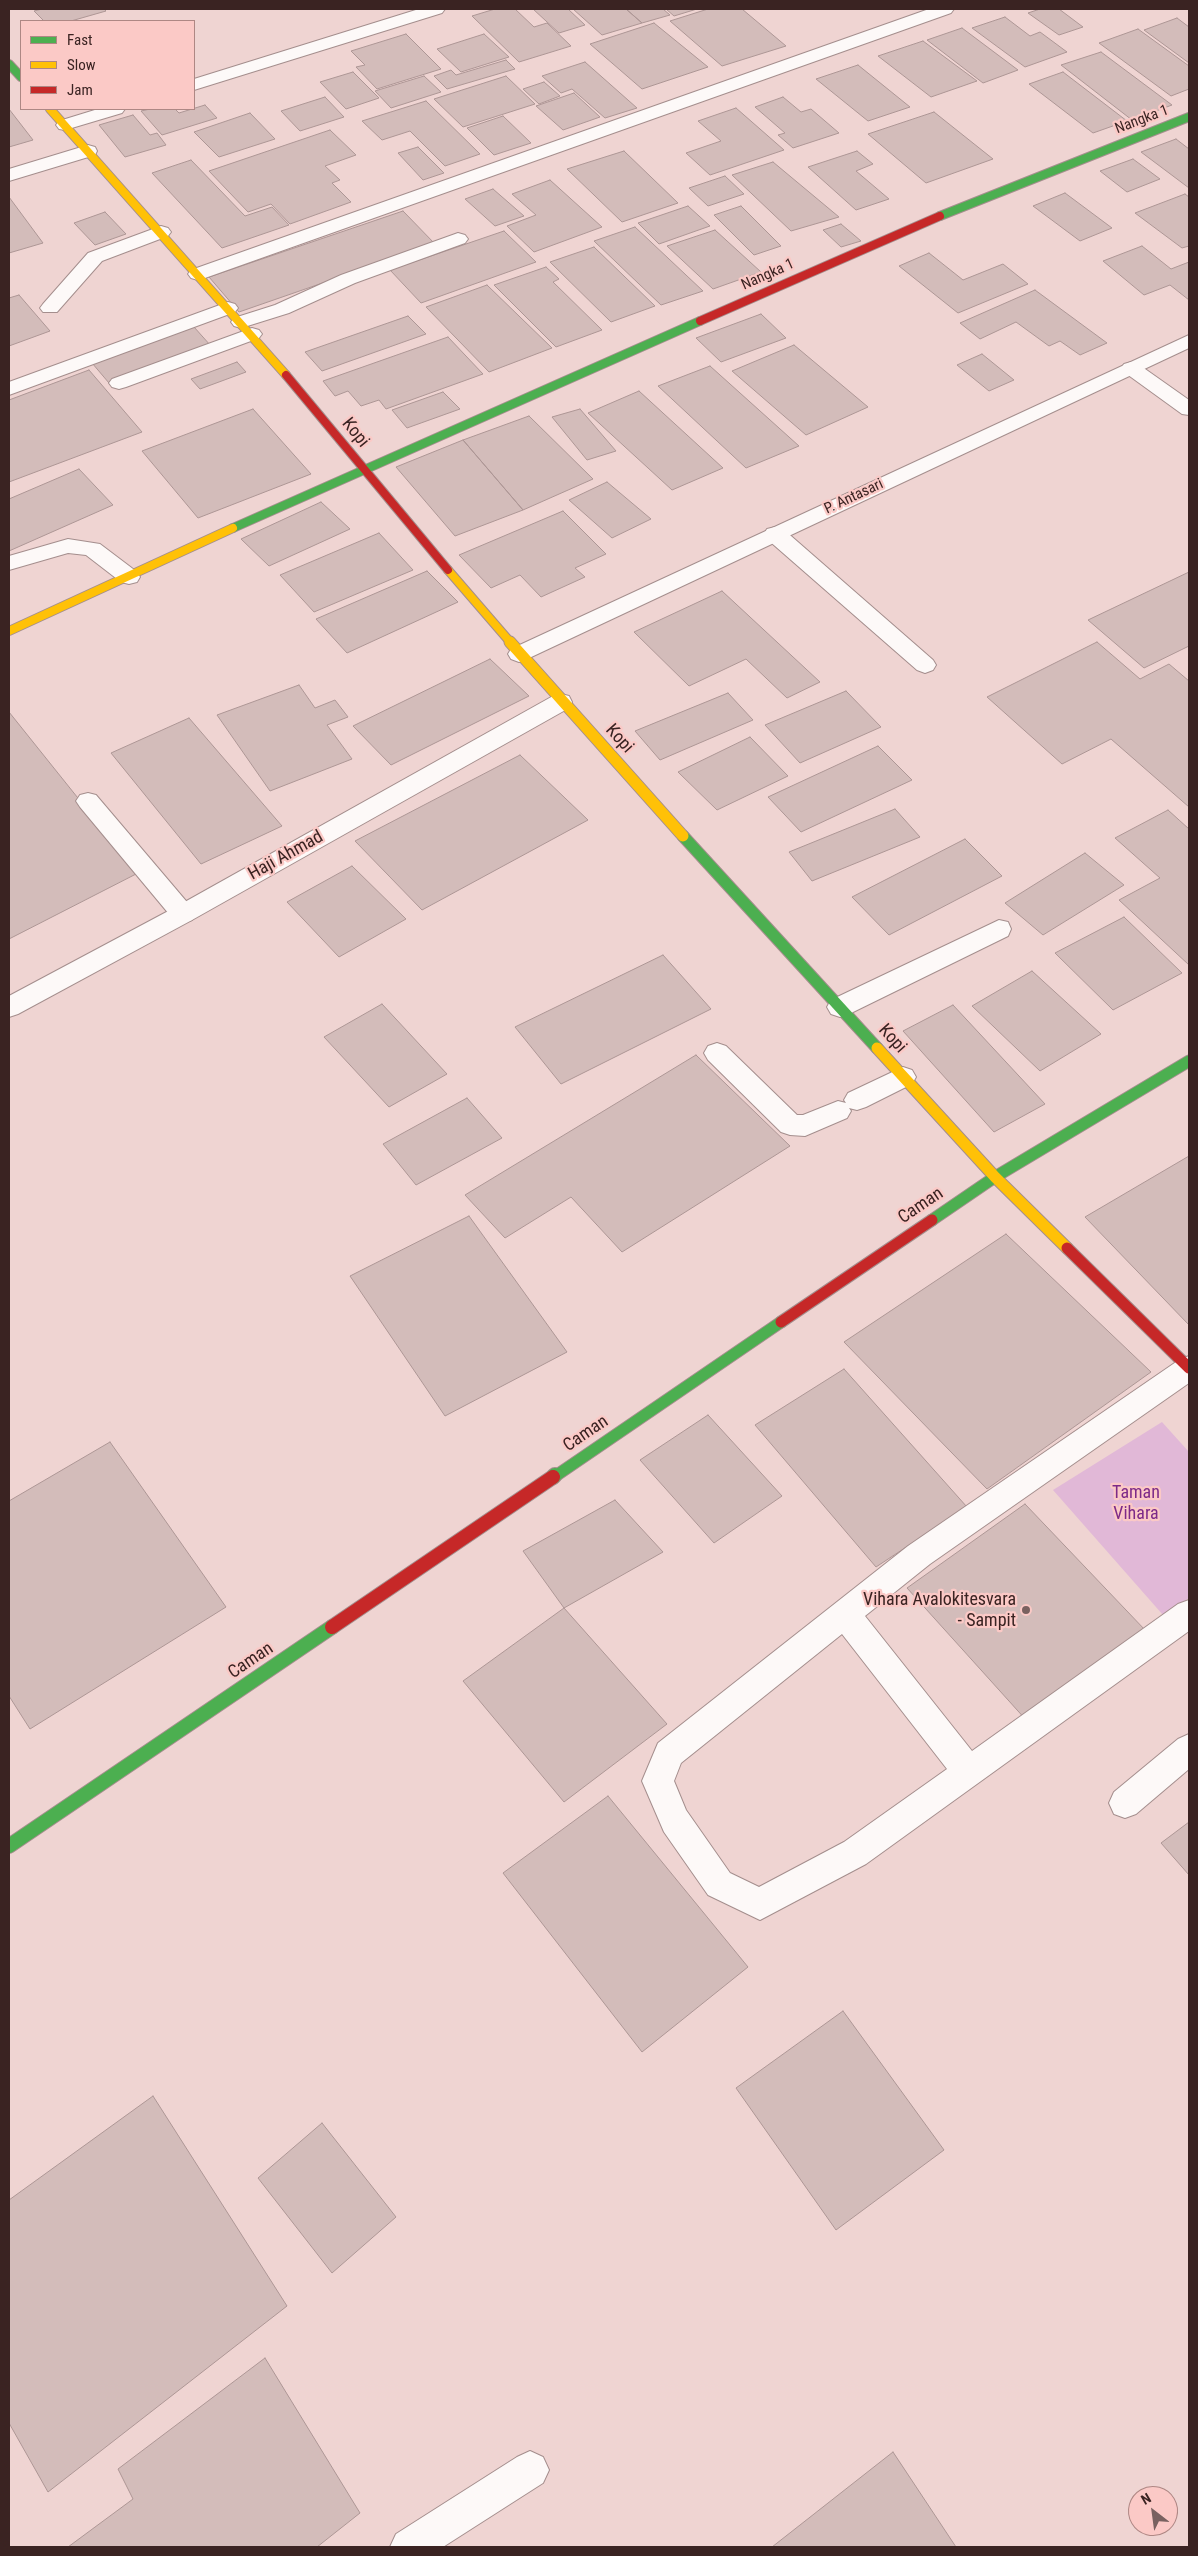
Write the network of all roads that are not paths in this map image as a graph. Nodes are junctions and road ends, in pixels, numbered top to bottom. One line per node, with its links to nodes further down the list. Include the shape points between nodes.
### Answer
1 (436, 9): 5 (street)
2 (945, 9): 14 (street)
3 (9, 64): 4 (street)
4 (20, 76)
5 (195, 84)
6 (51, 110): 9 (street, Kopi)
7 (113, 110): 9 (street)
8 (1189, 117): 22 (street, Nangka 1, via 973,202)
9 (65, 125): 10 (street, Kopi)
10 (88, 151): 11 (street); 12 (street, Kopi)
11 (9, 175)
12 (161, 232): 14 (street, Kopi); 15 (street, via 95,257)
13 (458, 239): 16 (street, via 348,279 282,309)
14 (198, 274): 16 (street, Kopi)
15 (50, 308)
16 (241, 321): 19 (street); 20 (street); 22 (street, Kopi)
17 (1189, 341): 18 (street, P. Antasari)
18 (1131, 368): 21 (street); 23 (street, P. Antasari)
19 (119, 383)
20 (9, 389)
21 (1189, 410)
22 (362, 469): 25 (street, Nangka 1); 27 (street, Kopi)
23 (775, 534): 27 (street, P. Antasari); 28 (street)
24 (9, 563): 25 (street, via 68,546 92,549)
25 (129, 576): 26 (street, Nangka 1)
26 (9, 632)
27 (519, 654): 29 (street, Kopi)
28 (925, 665)
29 (561, 702): 31 (street, Haji Ahmad); 34 (street, Kopi)
30 (88, 801): 31 (street)
31 (183, 914): 33 (street, Haji Ahmad)
32 (999, 929): 34 (street)
33 (9, 1007)
34 (840, 1007): 37 (street, Kopi)
35 (717, 1053): 37 (street, via 790,1125 805,1126)
36 (1189, 1061): 38 (street, Caman)
37 (903, 1077): 38 (street, Kopi)
38 (995, 1177): 39 (street, Kopi); 45 (street, Caman)
39 (1189, 1368): 40 (street, via 919,1555)
40 (845, 1614): 43 (street); 43 (street, via 669,1752 658,1781 675,1821 719,1884 760,1904 855,1853)
41 (1189, 1614): 43 (street)
42 (1189, 1749): 44 (street)
43 (970, 1772)
44 (1125, 1803)
45 (9, 1846)
46 (530, 2470): 47 (street)
47 (409, 2547)

